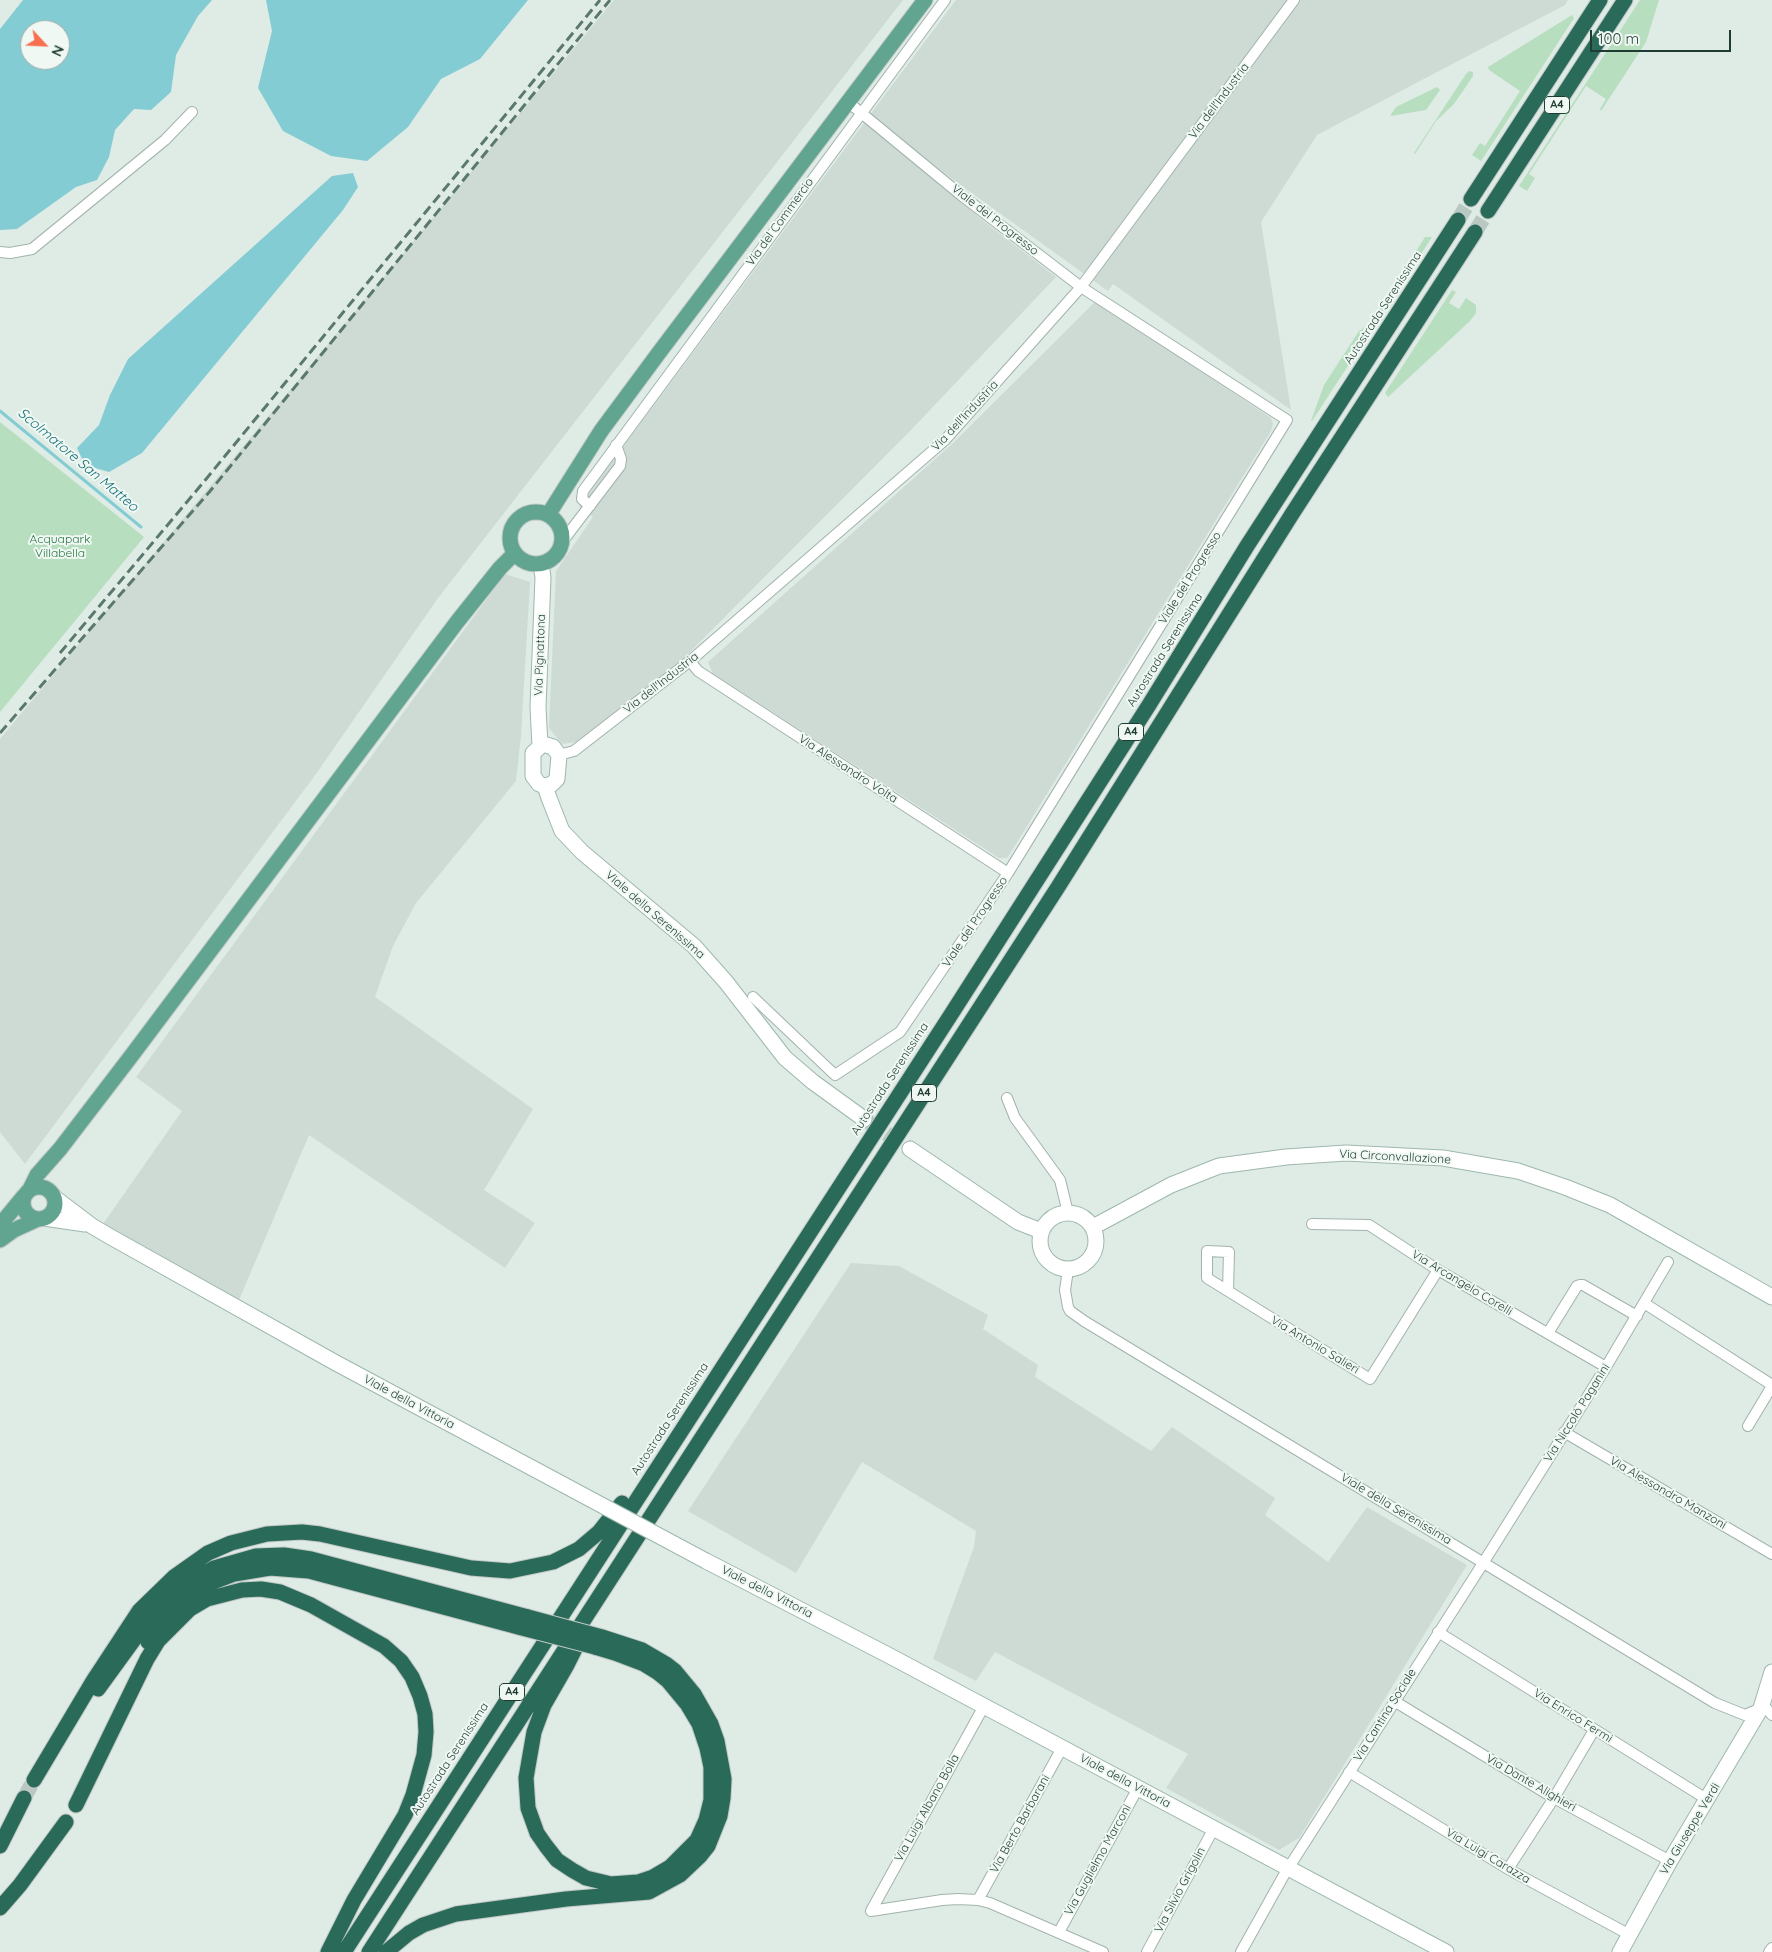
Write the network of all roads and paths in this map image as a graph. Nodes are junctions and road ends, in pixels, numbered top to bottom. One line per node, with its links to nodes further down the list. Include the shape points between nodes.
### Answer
1 (924, 0): 6 (main road)
2 (945, 0): 8 (street, Via del Commercio)
3 (1294, 0): 14 (street, Via dell'Industria)
4 (1600, 0): 9 (highway, A4)
5 (1625, 0): 10 (highway, A4)
6 (848, 102): 8 (street, Viale del Progresso); 17 (main road, via 601,431)
7 (192, 112): 13 (street, via 165,140 32,249)
8 (861, 112): 14 (street, Viale del Progresso, via 961,195); 15 (street, Via del Commercio)
9 (1471, 199)
10 (1488, 211)
11 (1458, 220): 52 (highway, Autostrada Serenissima / A4)
12 (1475, 232): 56 (highway, A4, via 1292,514 1058,888)
13 (0, 252)
14 (1081, 287): 21 (street, Via dell'Industria, via 945,440); 25 (street, Viale del Progresso, via 1287,420)
15 (616, 445): 16 (street, via 620,466); 16 (street, Via del Commercio, via 583,491 582,499)
16 (590, 506): 18 (street)
17 (548, 515): 18 (main road, via 560,526); 19 (main road, via 530,513 518,519 510,536)
18 (562, 542): 20 (main road, via 557,554)
19 (514, 554): 20 (main road, via 529,564); 29 (main road, via 457,622)
20 (541, 565): 22 (street, Via Pignattona)
21 (690, 662): 23 (street, Via dell'Industria, via 574,751); 25 (street, Via Alessandro Volta, via 698,671)
22 (540, 746): 23 (street, via 553,746); 24 (street, via 533,753 533,776 539,784)
23 (559, 755): 24 (street, via 557,779)
24 (546, 786): 28 (street, Viale della Serenissima, via 562,831 582,852 694,946 785,1058)
25 (1008, 873): 26 (street, Viale del Progresso, via 900,1032 835,1075)
26 (754, 997)
27 (1007, 1098): 33 (street, via 1015,1118 1060,1180)
28 (864, 1119)
29 (60, 1149): 31 (main road, via 37,1175); 32 (main road, via 52,1173)
30 (910, 1149): 39 (street, via 1018,1222)
31 (27, 1193): 32 (main road, via 40,1186); 34 (main road, via 23,1205 26,1213); 36 (main road)
32 (54, 1196): 34 (main road, via 52,1212); 37 (street, Viale della Vittoria)
33 (1068, 1213): 38 (street, via 1078,1214); 39 (street, via 1052,1218)
34 (41, 1218): 37 (street, Viale della Vittoria); 40 (main road)
35 (1312, 1224): 43 (street, Via Arcangelo Corelli, via 1369,1225)
36 (0, 1225)
37 (92, 1226): 62 (street, Viale della Vittoria, bridge, via 336,1363)
38 (1093, 1227): 42 (street, via 1096,1246 1092,1256 1078,1268); 45 (street, Via Circonvallazione, via 1170,1185 1219,1166 1286,1156 1346,1153 1443,1158 1518,1171 1610,1205)
39 (1041, 1231): 42 (street, via 1040,1250 1044,1258)
40 (0, 1240)
41 (1668, 1262): 46 (street, Via Niccolò Paganini)
42 (1068, 1270): 55 (street, Viale della Serenissima, via 1066,1301 1073,1314)
43 (1438, 1270): 44 (street, Via Antonio Salieri, via 1370,1379); 48 (street, Via Arcangelo Corelli)
44 (1228, 1291)
45 (1772, 1297)
46 (1644, 1303): 47 (street, Via Niccolò Paganini); 50 (street)
47 (1636, 1316): 48 (street, via 1580,1285); 49 (street, Via Niccolò Paganini)
48 (1548, 1334): 49 (street, Via Arcangelo Corelli)
49 (1606, 1367): 53 (street, Via Niccolò Paganini)
50 (1772, 1385): 51 (street)
51 (1748, 1426)
52 (680, 1432): 66 (highway, via 647,1468 599,1532 579,1549 539,1567 510,1571 471,1568 302,1532 267,1534 208,1553 174,1577 139,1610); 85 (highway, Autostrada Serenissima / A4)
53 (1564, 1432): 54 (street, Via Alessandro Manzoni); 55 (street, Via Niccolò Paganini)
54 (1772, 1554)
55 (1484, 1562): 58 (street, Via Cantina Sociale); 63 (street, Viale della Serenissima, via 1716,1703 1745,1715)
56 (592, 1607): 59 (highway, via 574,1652 538,1717 528,1761 528,1808 537,1833 557,1860 586,1878 611,1884 638,1882 670,1867 697,1840 711,1800 711,1766 699,1724 668,1681 644,1664); 86 (highway, A4)
57 (525, 1622): 59 (highway, bridge); 66 (highway, via 296,1556 263,1556 226,1563 199,1575 154,1612); 84 (highway, via 309,1571 270,1568 234,1574 208,1584 186,1598 154,1630 137,1659 78,1802 158,1641 190,1609 207,1599 242,1590 280,1592 311,1605 384,1646 412,1676 425,1714 426,1732 416,1786 405,1815 354,1900)
58 (1438, 1632): 61 (street, Via Cantina Sociale); 64 (street, Via Enrico Fermi)
59 (598, 1642): 87 (highway, via 626,1643 666,1664 694,1694 711,1724 718,1741 724,1779 720,1816 708,1846 680,1876 649,1892 456,1914 423,1925)
60 (1772, 1672): 63 (street, Via Giuseppe Verdi)
61 (1394, 1701): 67 (street, Via Cantina Sociale); 71 (street, Via Dante Alighieri)
62 (984, 1706): 65 (street, Viale della Vittoria); 79 (street, Via Luigi Albano Bolla, via 871,1910 942,1900)
63 (1767, 1711): 72 (street, Via Giuseppe Verdi)
64 (1594, 1730): 71 (street); 72 (street, Via Enrico Fermi)
65 (1062, 1748): 69 (street, Viale della Vittoria); 79 (street, Via Berto Barbarani)
66 (51, 1750): 68 (highway)
67 (1349, 1772): 77 (street, Via Cantina Sociale); 78 (street, Via Luigi Carazza)
68 (34, 1780)
69 (1138, 1788): 74 (street, Viale della Vittoria); 81 (street, Via Guglielmo Marconi)
70 (24, 1798): 75 (highway)
71 (1554, 1798): 76 (street, Via Dante Alighieri); 78 (street)
72 (1708, 1800): 76 (street, Via Giuseppe Verdi)
73 (66, 1822): 80 (highway)
74 (1214, 1828): 77 (street, Viale della Vittoria); 89 (street, Via Silvio Grigolin)
75 (0, 1846)
76 (1670, 1861): 82 (street, Via Giuseppe Verdi)
77 (1288, 1868): 90 (street, Via Cantina Sociale); 91 (street, Viale della Vittoria)
78 (1508, 1869): 82 (street, Via Luigi Carazza)
79 (978, 1900): 81 (street)
80 (0, 1908)
81 (1059, 1932): 88 (street)
82 (1630, 1935): 92 (street, Via Giuseppe Verdi)
83 (1772, 1948): 93 (street)
84 (328, 1952)
85 (344, 1952)
86 (369, 1952)
87 (386, 1952)
88 (1103, 1952)
89 (1147, 1952)
90 (1241, 1952)
91 (1446, 1952)
92 (1620, 1952)
93 (1769, 1952)

